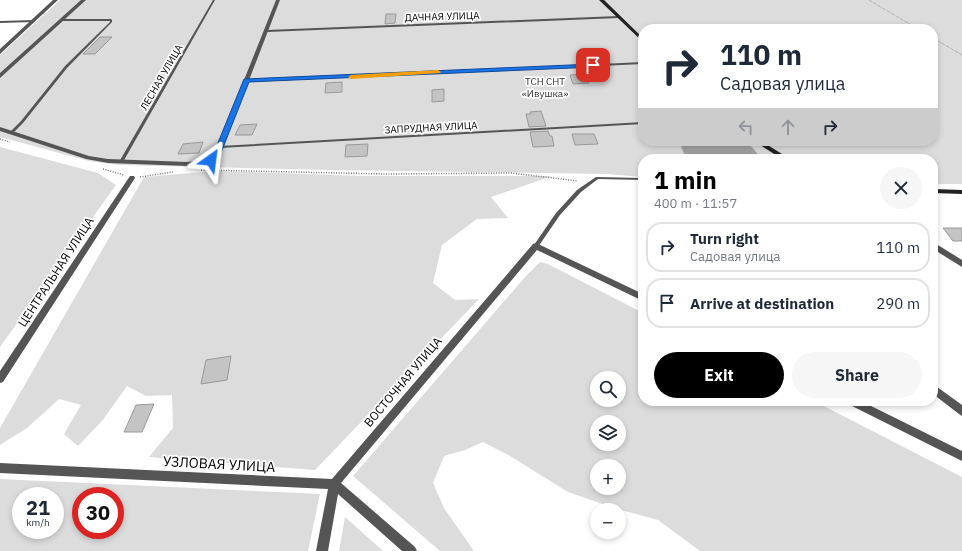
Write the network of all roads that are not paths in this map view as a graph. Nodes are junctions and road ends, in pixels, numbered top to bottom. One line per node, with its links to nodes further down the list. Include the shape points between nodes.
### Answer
1 (56, 0): 8 (street)
2 (84, 0): 7 (street)
3 (214, 0): 22 (lane, ЛЕСНАЯ УЛИЦА)
4 (278, 0): 10 (street)
5 (601, 0): 6 (street)
6 (618, 17): 10 (lane, ДАЧНАЯ УЛИЦА); 11 (street)
7 (62, 20): 14 (street); 18 (lane, via 111,22 66,67)
8 (34, 21): 9 (lane); 12 (street)
9 (0, 22)
10 (267, 31): 15 (street)
11 (638, 36)
12 (0, 52)
13 (638, 63): 15 (lane)
14 (0, 76)
15 (246, 80): 20 (street)
16 (638, 123): 20 (lane, ЗАПРУДНАЯ УЛИЦА)
17 (0, 129): 18 (street)
18 (12, 132): 22 (street, via 88,158)
19 (766, 146): 21 (street)
20 (220, 147): 22 (street, via 217,155 211,160 188,164)
21 (780, 154)
22 (121, 162)
23 (132, 178): 31 (street, ЦЕНТРАЛЬНАЯ УЛИЦА)
24 (638, 179): 27 (lane, via 597,178 579,191 558,214)
25 (938, 191): 26 (street)
26 (962, 192)
27 (536, 246): 30 (street); 37 (street, ВОСТОЧНАЯ УЛИЦА)
28 (938, 248): 29 (street)
29 (962, 264)
30 (638, 296)
31 (0, 380)
32 (938, 392): 34 (street)
33 (861, 406): 35 (street)
34 (962, 411)
35 (962, 456)
36 (0, 468): 37 (street, УЗЛОВАЯ УЛИЦА)
37 (334, 484): 38 (street); 39 (street)
38 (322, 551)
39 (411, 551)

